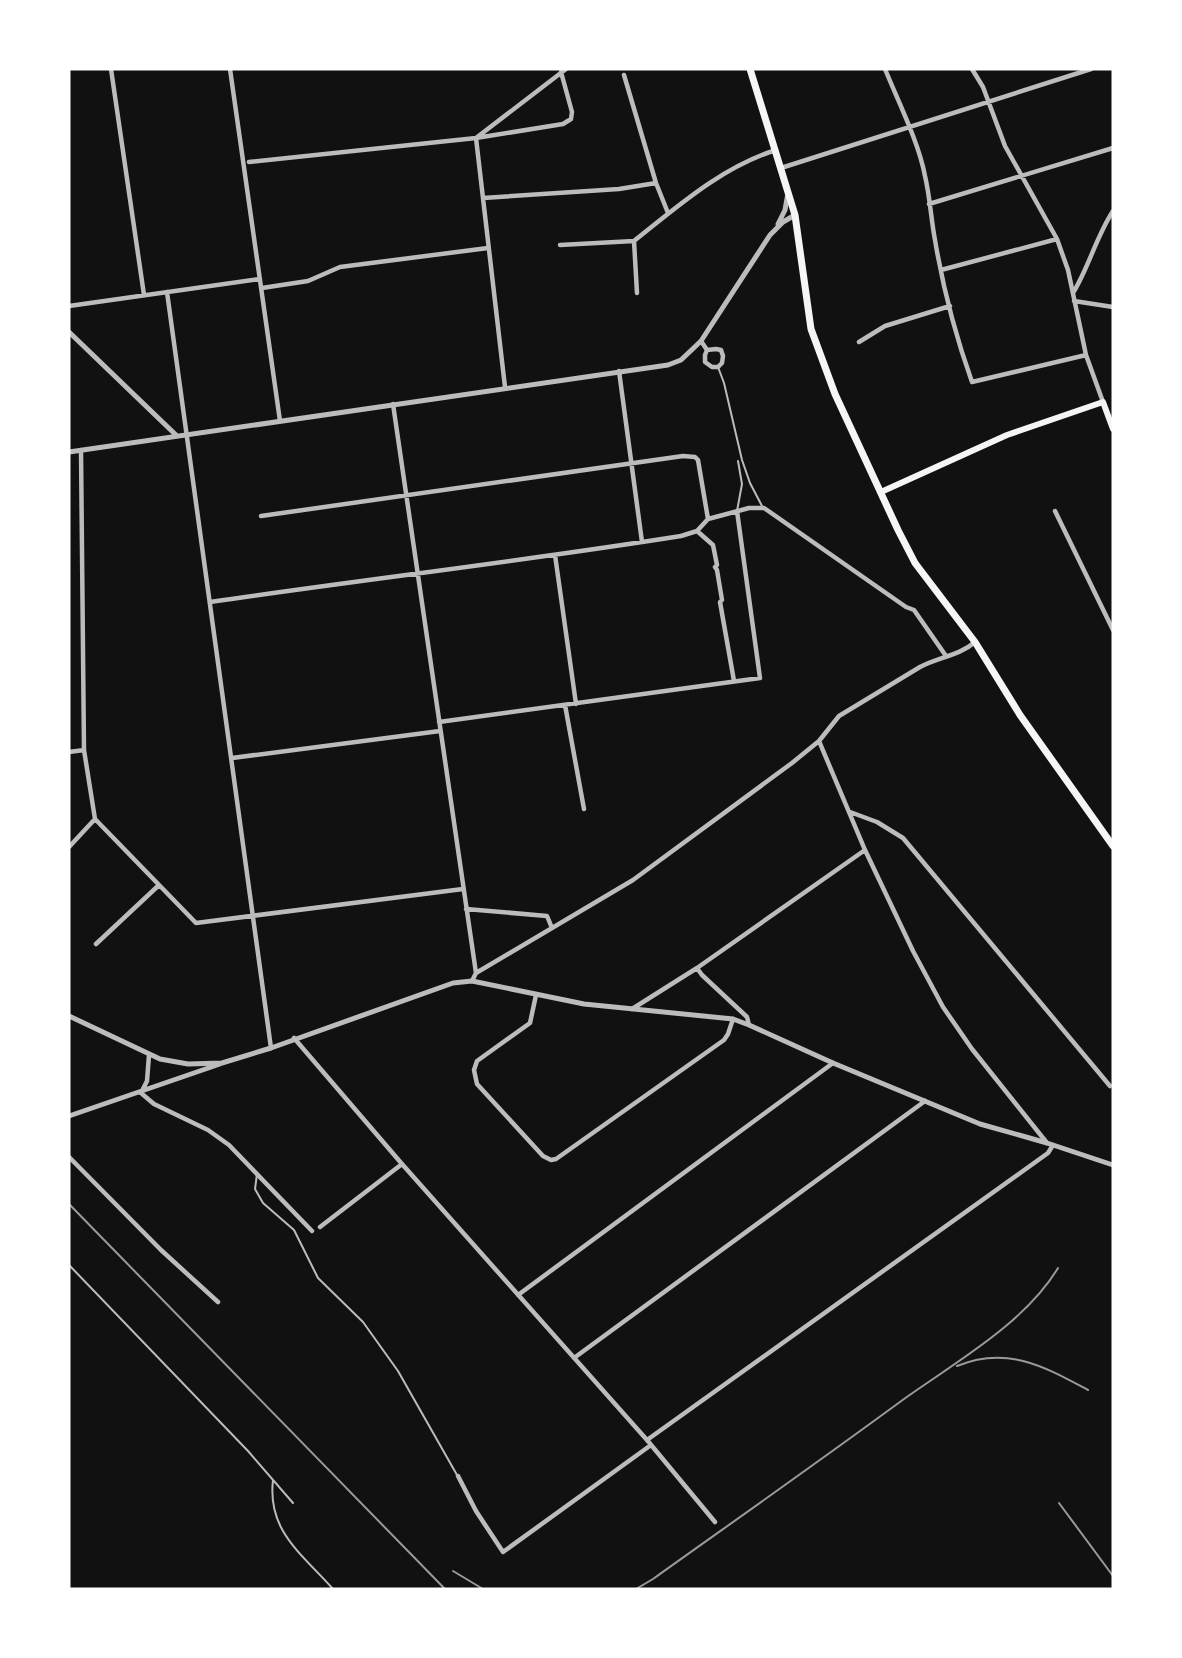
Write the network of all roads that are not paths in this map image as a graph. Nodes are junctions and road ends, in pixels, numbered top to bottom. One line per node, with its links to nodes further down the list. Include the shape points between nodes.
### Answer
1 (111, 69): 35 (street)
2 (230, 69): 30 (street)
3 (750, 69): 13 (main road)
4 (885, 69): 10 (street)
5 (972, 69): 9 (street)
6 (1091, 69): 9 (street)
7 (564, 71): 11 (street); 11 (street, via 571,120)
8 (624, 75): 17 (street)
9 (988, 100): 10 (street); 16 (street, via 1005,146)
10 (908, 126): 15 (street); 20 (street, via 925,175)
11 (476, 138): 14 (street); 19 (street)
12 (1113, 148): 16 (street)
13 (776, 150): 15 (main road); 22 (street, via 734,167)
14 (249, 162)
15 (781, 168): 18 (main road)
16 (1022, 176): 20 (street); 25 (street)
17 (656, 183): 19 (street); 22 (street)
18 (789, 192): 23 (main road); 24 (street)
19 (483, 198): 28 (street)
20 (929, 204): 29 (street)
21 (1113, 211): 34 (street)
22 (668, 213): 26 (street)
23 (795, 215): 24 (street); 58 (main road, via 811,329 835,394)
24 (775, 230): 41 (street)
25 (1057, 239): 29 (street); 34 (street)
26 (634, 241): 27 (street); 33 (street)
27 (560, 245)
28 (488, 248): 31 (street, via 340,267 308,281); 47 (street)
29 (941, 270): 38 (street)
30 (260, 279): 31 (street); 32 (street)
31 (262, 288): 50 (street)
32 (167, 292): 35 (street); 52 (street)
33 (638, 293)
34 (1073, 293): 36 (street)
35 (144, 295): 37 (street)
36 (1074, 301): 39 (street); 44 (street)
37 (69, 306)
38 (950, 306): 42 (street, via 885,326); 44 (street, via 972,382)
39 (1113, 308)
40 (69, 332): 53 (street)
41 (701, 341): 43 (street); 46 (street, via 681,360 668,365)
42 (859, 342)
43 (707, 350): 45 (street, via 705,362); 45 (street, via 721,350 722,363)
44 (1086, 355): 48 (street)
45 (718, 367): 60 (lane, via 750,483)
46 (619, 371): 47 (street); 57 (street)
47 (505, 387): 49 (street)
48 (1103, 402): 51 (main road); 58 (main road, via 1007,435)
49 (393, 404): 50 (street); 59 (street)
50 (280, 421): 52 (street)
51 (1113, 429)
52 (185, 435): 53 (street); 69 (street)
53 (177, 436): 54 (street)
54 (81, 450): 55 (street); 79 (street)
55 (69, 452)
56 (738, 461): 61 (lane, via 742,484)
57 (632, 464): 59 (street); 64 (street, via 695,457); 66 (street)
58 (880, 492): 71 (main road, via 915,563)
59 (406, 496): 63 (street); 68 (street)
60 (764, 508): 61 (street); 72 (street, via 915,610)
61 (737, 511): 64 (street); 73 (street, via 760,678)
62 (1055, 511): 70 (street)
63 (261, 516)
64 (708, 519): 65 (street)
65 (697, 531): 66 (street); 73 (street, via 713,545)
66 (642, 542): 67 (street)
67 (555, 555): 68 (street); 74 (street)
68 (417, 572): 69 (street); 76 (street)
69 (210, 602): 81 (street)
70 (1113, 630)
71 (975, 642): 72 (street, via 967,650); 85 (main road, via 1020,715)
72 (946, 656): 78 (street, via 920,667 839,716)
73 (734, 681): 74 (street)
74 (576, 704): 75 (street)
75 (565, 705): 76 (street); 82 (street)
76 (439, 722): 77 (street)
77 (440, 731): 81 (street); 89 (street)
78 (819, 741): 83 (street); 92 (street, via 633,880)
79 (84, 750): 80 (street); 84 (street)
80 (69, 752)
81 (232, 758): 91 (street)
82 (584, 809)
83 (850, 812): 87 (street); 107 (street, via 903,838)
84 (95, 819): 86 (street); 88 (street)
85 (1113, 846)
86 (69, 847)
87 (866, 850): 94 (street); 111 (street, via 944,1007 972,1049)
88 (158, 886): 91 (street, via 196,923); 93 (street)
89 (463, 889): 90 (street); 91 (street)
90 (466, 909): 92 (street, via 547,916); 95 (street)
91 (252, 916): 103 (street)
92 (552, 928): 95 (street)
93 (96, 944)
94 (697, 968): 98 (street); 101 (street, via 747,1017)
95 (476, 973): 96 (street)
96 (472, 981): 97 (street); 102 (street, via 453,983)
97 (537, 995): 98 (street); 100 (street, via 530,1023 477,1061 474,1070 477,1084 551,1160 724,1040)
98 (630, 1010): 100 (street)
99 (69, 1016): 104 (street)
100 (733, 1019): 101 (street)
101 (749, 1025): 106 (street)
102 (294, 1038): 103 (street); 113 (street)
103 (271, 1048): 105 (street)
104 (149, 1055): 105 (street, via 176,1062); 108 (street, via 147,1081)
105 (222, 1063): 108 (street)
106 (833, 1063): 109 (street); 119 (street)
107 (1110, 1086)
108 (141, 1093): 110 (street); 115 (street, via 169,1113 208,1130)
109 (925, 1101): 111 (street, via 980,1124); 121 (street)
110 (71, 1116)
111 (1050, 1144): 114 (street); 122 (street, via 1048,1153)
112 (69, 1156): 120 (street)
113 (402, 1164): 116 (street); 119 (street)
114 (1113, 1166)
115 (257, 1174): 117 (street); 123 (lane, via 255,1189 263,1203 294,1230 318,1278 363,1322 399,1371)
116 (320, 1227)
117 (312, 1231)
118 (69, 1265): 124 (lane)
119 (518, 1295): 121 (street)
120 (218, 1302)
121 (574, 1358): 122 (street)
122 (649, 1442): 123 (street, via 504,1552); 126 (street)
123 (458, 1476)
124 (273, 1480): 125 (lane); 127 (lane, via 274,1511 280,1530)
125 (293, 1503)
126 (715, 1522)
127 (333, 1589)

